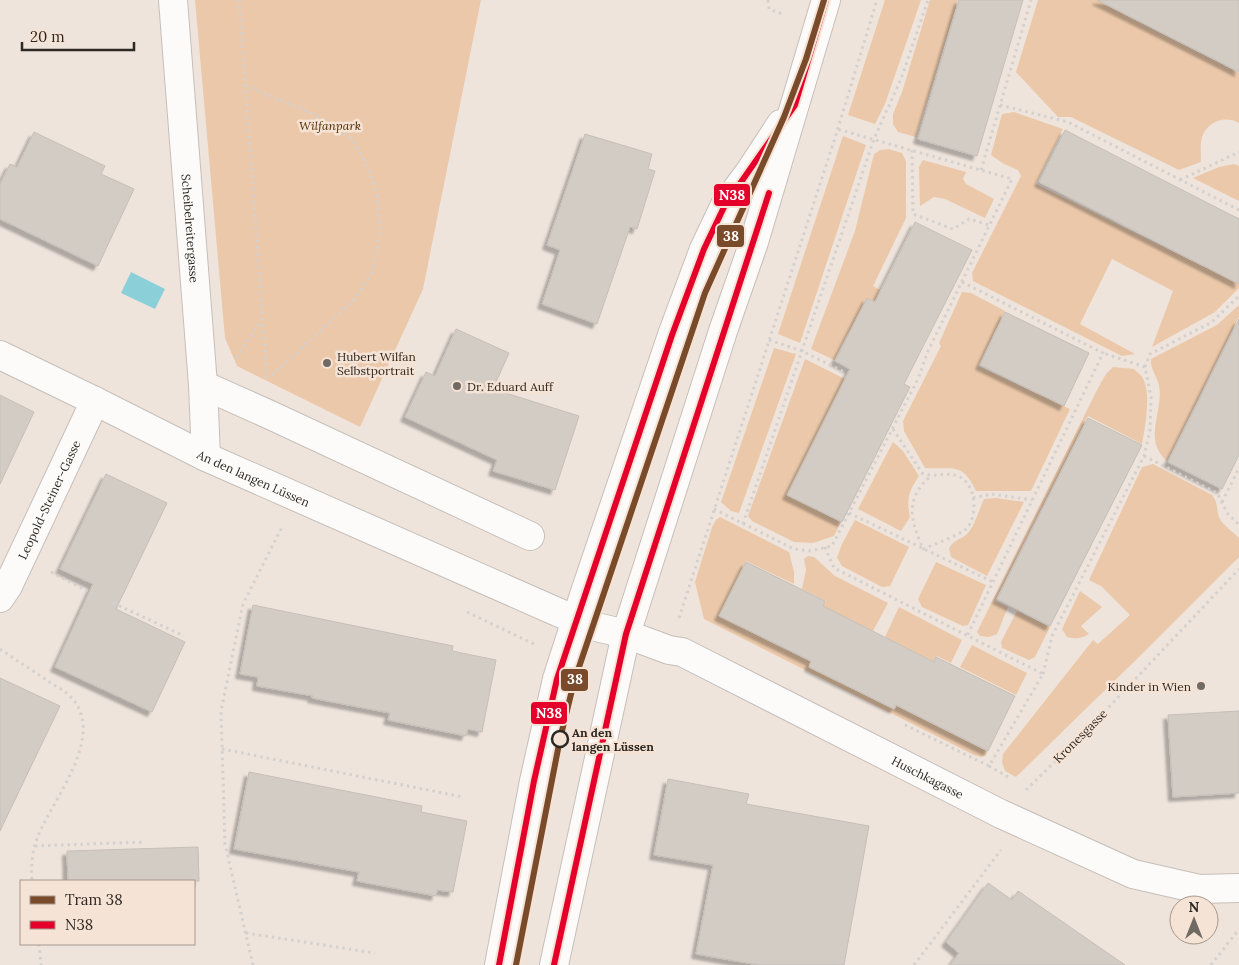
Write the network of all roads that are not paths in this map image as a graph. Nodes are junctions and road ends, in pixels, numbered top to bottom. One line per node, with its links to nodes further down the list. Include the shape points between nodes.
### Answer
1 (173, 0): 5 (street, Scheibelreitergasse)
2 (826, 0): 3 (street)
3 (795, 106): 10 (street, via 725,205 704,249); 11 (street)
4 (0, 355): 6 (street, An den langen Lüssen)
5 (209, 387): 7 (street, Scheibelreitergasse); 8 (street)
6 (95, 400): 7 (street, An den langen Lüssen); 9 (street, Leopold-Steiner-Gasse)
7 (206, 457): 10 (street, An den langen Lüssen)
8 (530, 536)
9 (0, 598)
10 (576, 621): 11 (street, An den langen Lüssen); 13 (street, via 557,679 534,781)
11 (626, 634): 12 (street, Huschkagasse, via 682,652 1011,818 1134,874 1199,889); 14 (street)
12 (1239, 888)
13 (499, 965)
14 (554, 965)

